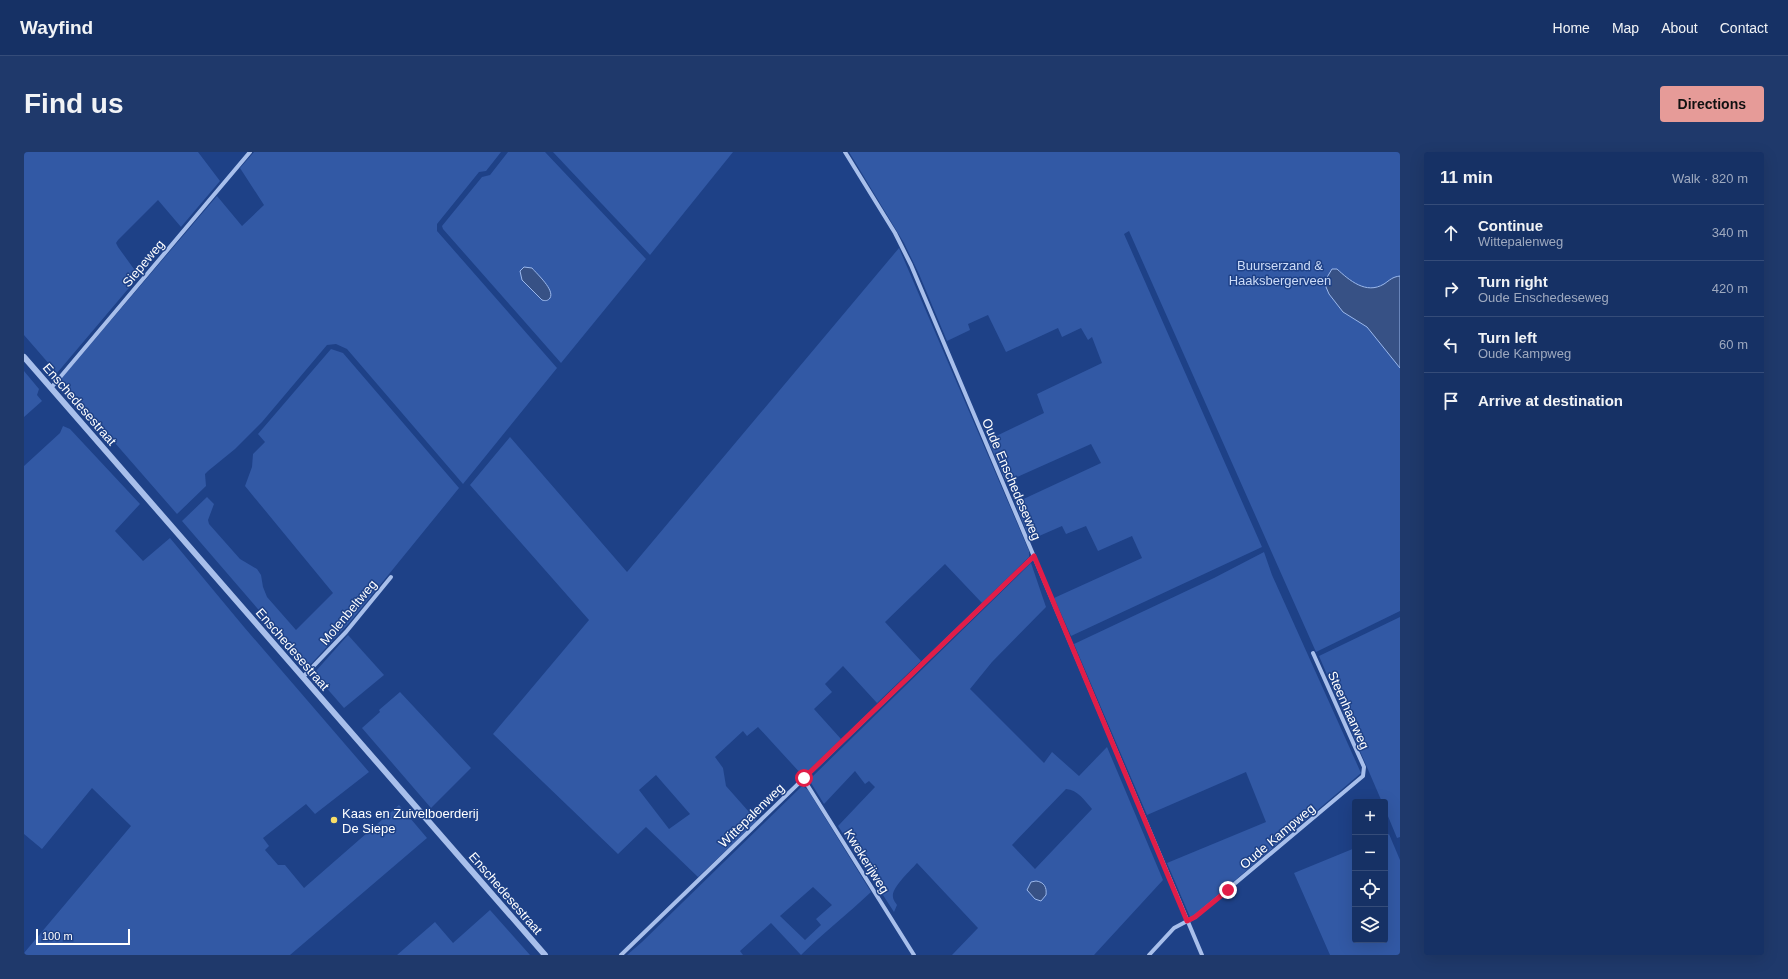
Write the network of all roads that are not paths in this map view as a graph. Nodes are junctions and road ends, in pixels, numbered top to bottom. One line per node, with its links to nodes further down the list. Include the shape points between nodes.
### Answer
1 (250, 152): 4 (street, Siepeweg)
2 (845, 152): 5 (street, Oude Enschedeseweg, via 895,233 911,265)
3 (24, 357): 4 (street, Enschedesestraat)
4 (52, 388): 8 (street, Enschedesestraat)
5 (1034, 556): 10 (street, Wittepalenweg); 11 (street, Oude Enschedeseweg)
6 (391, 577): 8 (street, Molenbeltweg, via 346,632)
7 (1313, 653): 9 (street, Steenhaarweg, via 1364,767)
8 (303, 677): 12 (street, Enschedesestraat)
9 (1363, 776): 11 (street, Oude Kampweg, via 1234,885)
10 (804, 778): 13 (street, Wittepalenweg); 14 (street, Kwekerijweg)
11 (1187, 921): 15 (street, Oude Kampweg, via 1174,928); 16 (street, Oude Enschedeseweg)
12 (545, 955)
13 (621, 955)
14 (914, 955)
15 (1149, 955)
16 (1202, 955)

